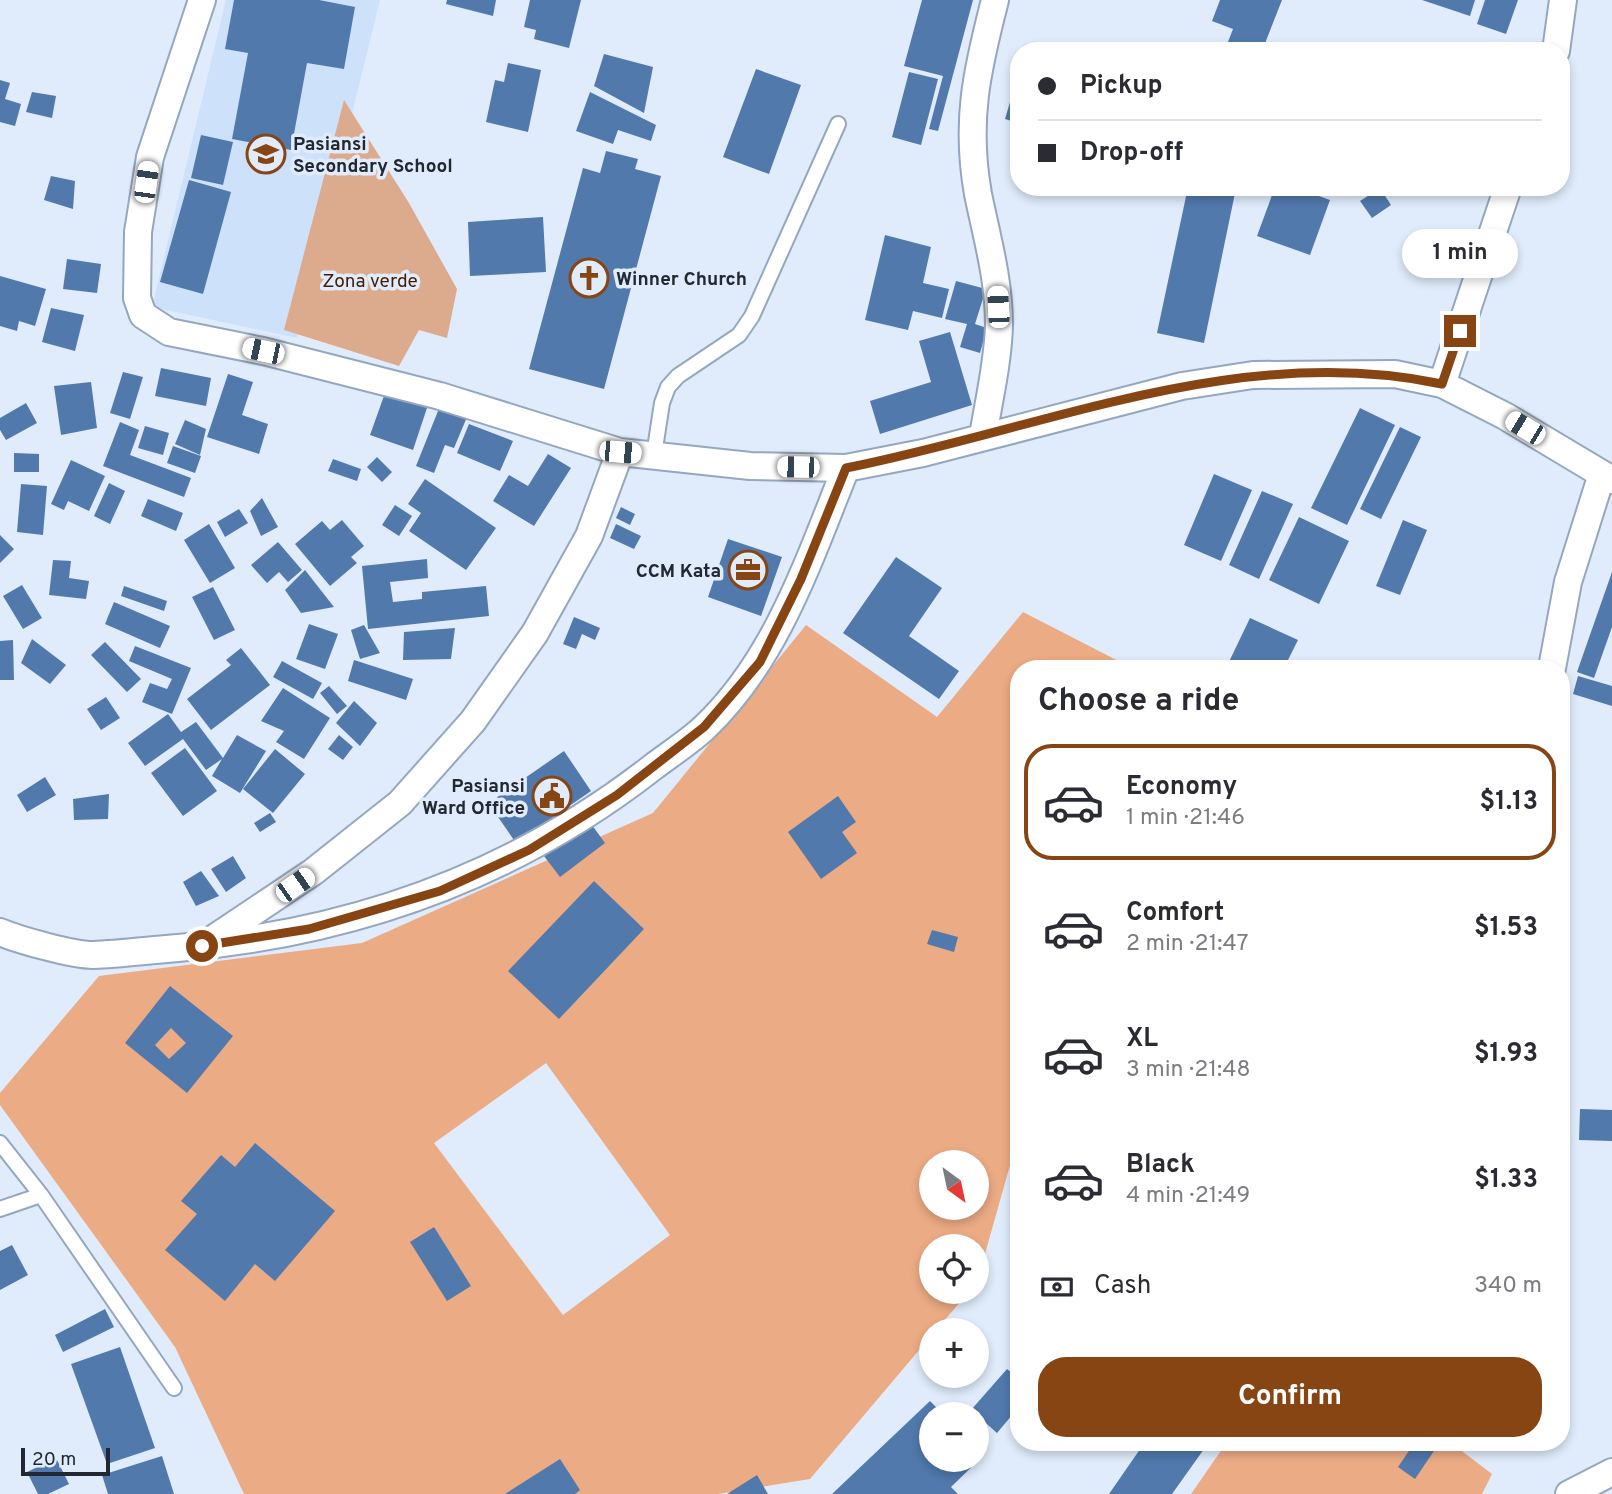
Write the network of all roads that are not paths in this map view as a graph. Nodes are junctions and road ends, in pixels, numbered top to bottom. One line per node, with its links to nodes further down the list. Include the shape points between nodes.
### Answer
1 (202, 0): 11 (street, via 149,157 136,281 143,315 169,332 440,396)
2 (995, 0): 10 (street, via 975,76 972,132 978,194 992,244 999,326)
3 (1563, 0): 5 (street)
4 (1580, 0): 6 (street)
5 (1558, 42)
6 (1559, 42)
7 (838, 124): 12 (lane, via 752,316 739,335 668,387)
8 (1505, 196): 9 (street)
9 (1442, 384): 10 (street, via 1395,374 1253,375 1168,389); 14 (street)
10 (983, 436): 13 (street)
11 (620, 452): 12 (street); 17 (street, via 589,536 536,633 473,721 400,803 313,872)
12 (654, 455): 13 (street, via 750,466)
13 (846, 468): 17 (street, via 801,579 760,662 704,727 617,795 529,850 440,891 309,929)
14 (1607, 477): 15 (street, via 1568,582)
15 (1553, 660)
16 (0, 932): 17 (street, via 90,955)
17 (202, 946)
18 (0, 1143): 19 (lane)
19 (41, 1195): 20 (lane); 21 (lane)
20 (0, 1209)
21 (174, 1388)
22 (1612, 1472): 23 (street)
23 (1569, 1494)

